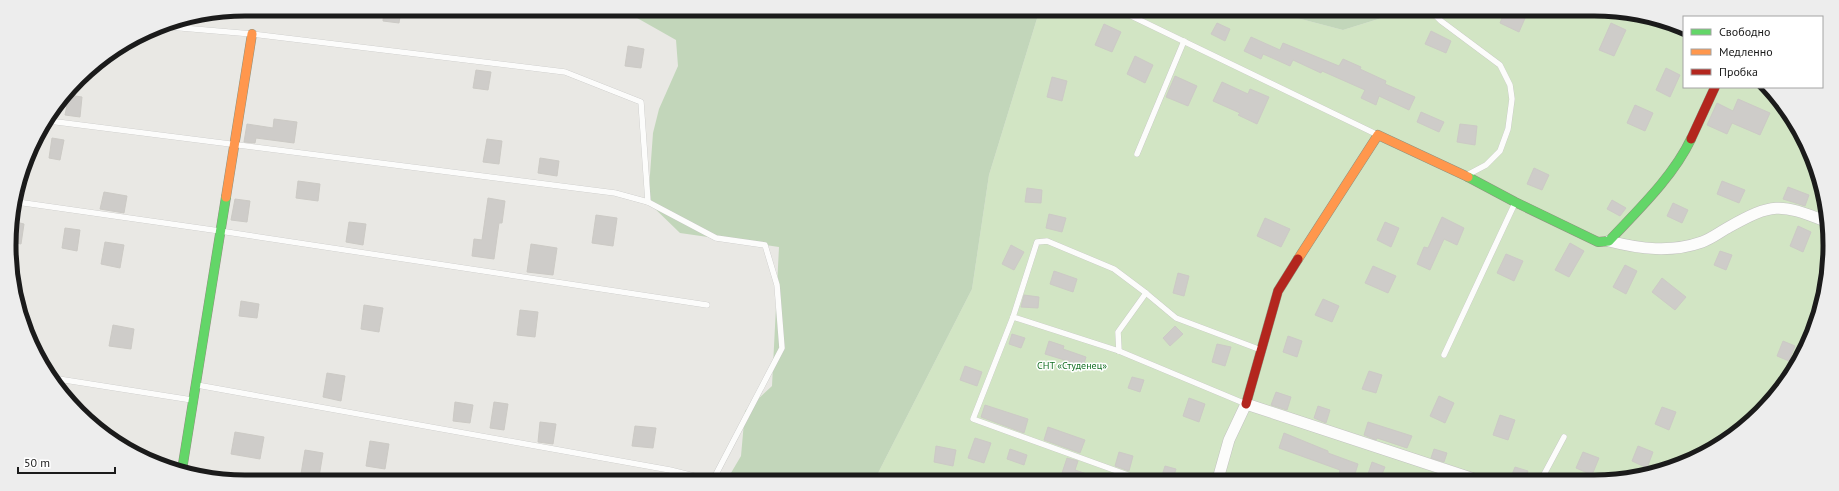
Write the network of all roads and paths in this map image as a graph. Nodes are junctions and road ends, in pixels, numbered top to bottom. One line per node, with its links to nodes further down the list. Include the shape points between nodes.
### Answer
1 (1131, 16): 5 (lane)
2 (1436, 16): 11 (lane, via 1500,65 1510,85 1512,99 1508,129 1500,151 1486,165)
3 (174, 27): 4 (lane)
4 (252, 34): 9 (street); 13 (lane, via 565,72 641,102)
5 (1184, 41): 8 (lane); 10 (lane)
6 (1715, 88): 17 (street, via 1683,155)
7 (53, 121): 9 (lane)
8 (1378, 135): 11 (street); 21 (street, via 1278,291)
9 (234, 143): 13 (lane, via 615,193); 16 (street)
10 (1137, 154)
11 (1467, 176): 14 (street)
12 (20, 202): 16 (lane)
13 (648, 202): 31 (lane, via 716,238 765,245 777,285 782,348)
14 (1515, 202): 17 (street, via 1598,242); 23 (lane)
15 (1822, 220): 17 (street, via 1796,210 1781,208 1763,210 1702,242 1673,248 1637,248)
16 (220, 231): 19 (lane); 25 (street)
17 (1609, 242)
18 (1146, 293): 20 (lane, via 1114,269 1048,240 1037,242); 21 (lane, via 1176,318); 22 (lane, via 1118,332)
19 (707, 305)
20 (1013, 317): 22 (lane); 32 (lane, via 974,419)
21 (1261, 350): 27 (street)
22 (1119, 351): 27 (lane)
23 (1444, 355)
24 (59, 379): 26 (lane)
25 (196, 384): 26 (street); 30 (lane)
26 (193, 400): 29 (street)
27 (1246, 404): 33 (street, via 1229,440); 34 (street)
28 (1564, 437): 35 (lane)
29 (183, 466)
30 (690, 475)
31 (716, 475)
32 (1129, 475)
33 (1219, 475)
34 (1461, 475)
35 (1544, 475)

